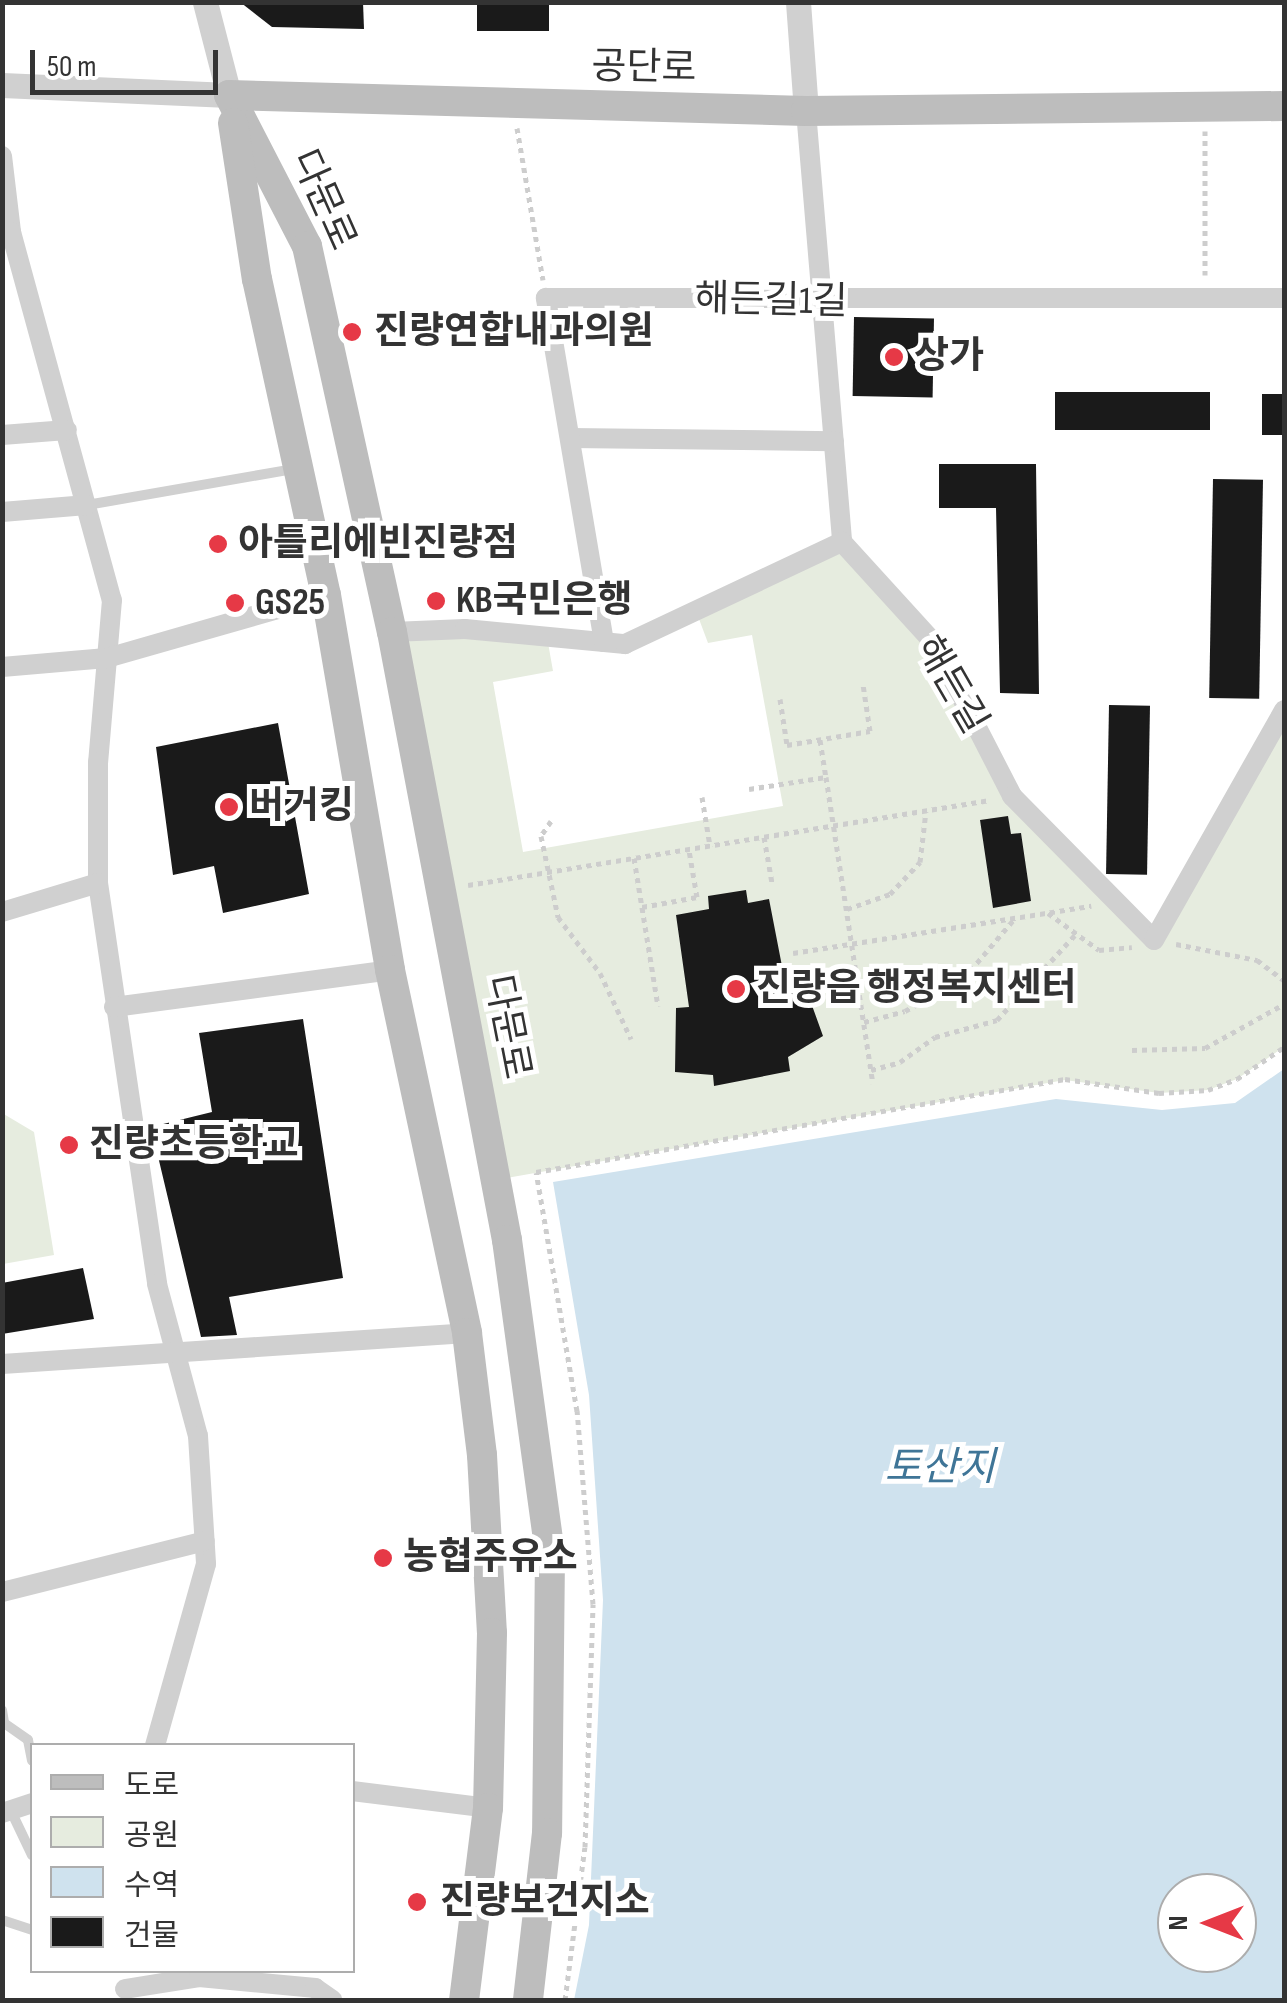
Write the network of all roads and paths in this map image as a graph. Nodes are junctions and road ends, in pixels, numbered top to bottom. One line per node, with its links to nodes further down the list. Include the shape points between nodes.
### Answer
1 (205, 2): 4 (street, 다문로)
2 (798, 2): 8 (street)
3 (2, 85): 4 (street, 공단로)
4 (229, 95): 5 (main road, 공단로); 18 (main road, 다문로, via 257,279); 23 (main road, 다문로, via 307,246)
5 (513, 105): 8 (main road, 공단로); 10 (path)
6 (1284, 106): 7 (main road, 공단로)
7 (1206, 107): 8 (main road, 공단로); 11 (path)
8 (806, 110): 13 (street)
9 (2, 156): 14 (street, via 11,232)
10 (546, 298): 13 (street, 해든길1길); 16 (street)
11 (1205, 298): 12 (street, 해든길1길); 13 (street, 해든길1길)
12 (1284, 298)
13 (823, 302): 17 (street)
14 (67, 430): 15 (street); 19 (street)
15 (2, 435)
16 (570, 438): 17 (street); 24 (street)
17 (834, 441): 21 (street)
18 (299, 468): 19 (lane); 22 (main road, 다문로)
19 (87, 505): 20 (street); 25 (street, via 112,600)
20 (2, 512)
21 (842, 542): 24 (street, via 625,644); 33 (street, 해든길, via 934,642)
22 (326, 595): 25 (street); 55 (main road, 다문로)
23 (392, 632): 24 (street, via 465,629); 45 (main road, 다문로)
24 (604, 642)
25 (107, 658): 26 (street); 43 (street)
26 (2, 667)
27 (863, 684): 30 (path, via 870,732)
28 (780, 699): 30 (path, via 786,745)
29 (1284, 710): 53 (street)
30 (820, 739): 31 (path)
31 (826, 777): 32 (path); 37 (path)
32 (750, 789)
33 (1012, 796): 35 (path); 46 (street, 해든길)
34 (702, 797): 39 (path)
35 (926, 810): 37 (path); 48 (path, via 920,862 890,894)
36 (551, 821): 42 (path, via 542,836)
37 (833, 826): 38 (path); 48 (path)
38 (764, 837): 39 (path); 44 (path)
39 (710, 846): 40 (path)
40 (690, 850): 41 (path); 47 (path, via 697,898)
41 (634, 858): 42 (path); 47 (path)
42 (548, 872): 45 (path); 61 (path, via 558,916 600,973)
43 (98, 883): 49 (street); 59 (street)
44 (772, 883)
45 (440, 890): 85 (main road, 다문로, via 507,1240 550,1555 547,1834)
46 (1111, 902): 50 (path); 53 (street, 해든길)
47 (642, 907): 58 (path)
48 (846, 909): 60 (path)
49 (2, 912)
50 (1048, 913): 51 (path); 52 (path)
51 (1015, 918): 54 (path); 60 (path, via 964,978 905,1011)
52 (1075, 936): 53 (path, via 1099,950); 64 (path, via 997,1020 935,1038 900,1062)
53 (1154, 940): 56 (path, via 1257,960)
54 (793, 953)
55 (390, 970): 59 (street); 67 (main road, 다문로)
56 (1284, 980)
57 (1284, 1004): 63 (path, via 1205,1048)
58 (658, 1006)
59 (114, 1007): 68 (street, via 157,1284)
60 (864, 1022): 64 (path)
61 (631, 1039)
62 (1284, 1047): 66 (path, via 1208,1090 1159,1092 1065,1080)
63 (1132, 1050)
64 (871, 1070): 65 (path)
65 (874, 1083)
66 (536, 1172)
67 (466, 1333): 68 (street); 77 (main road, 다문로, via 482,1455 492,1634)
68 (176, 1353): 69 (street); 70 (street, via 198,1436)
69 (2, 1364)
70 (205, 1541): 71 (street); 73 (street, via 206,1564)
71 (2, 1592)
72 (2, 1710): 74 (lane, via 4,1723 28,1740)
73 (156, 1743)
74 (30, 1750)
75 (355, 1791): 77 (street)
76 (30, 1804): 78 (street)
77 (488, 1808): 84 (main road, 다문로)
78 (6, 1812): 79 (lane)
79 (30, 1852)
80 (2, 1920): 81 (lane)
81 (30, 1929)
82 (124, 1987): 83 (street, via 199,1977 315,1988)
83 (332, 2000)
84 (464, 2000)
85 (528, 2000)

